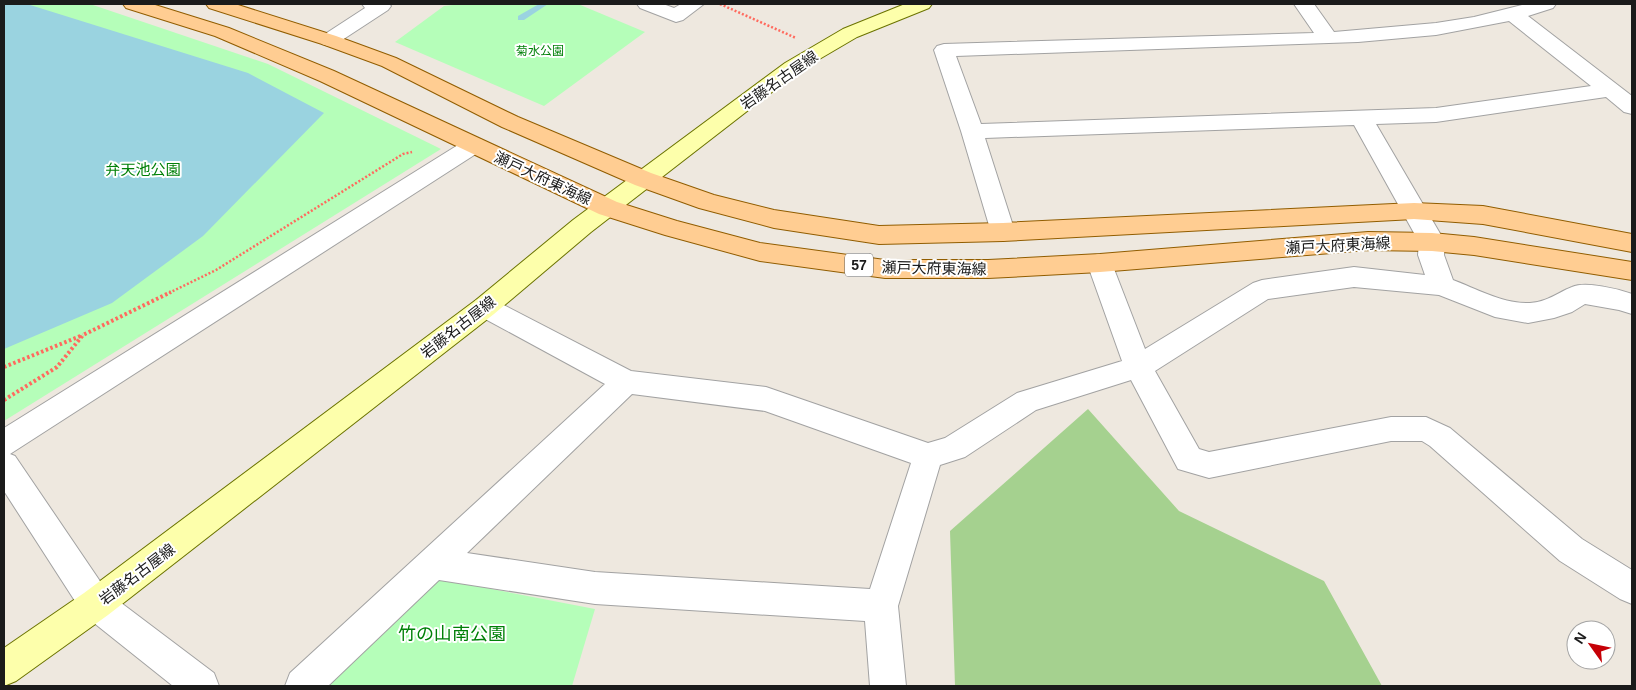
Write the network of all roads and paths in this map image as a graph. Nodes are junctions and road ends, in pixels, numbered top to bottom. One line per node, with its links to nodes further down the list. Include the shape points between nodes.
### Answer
1 (133, 4): 18 (main road, 瀬戸大府東海線 / 57, via 222,32 327,76)
2 (216, 4): 12 (main road, 瀬戸大府東海線 / 57)
3 (372, 4): 12 (street, via 381,6)
4 (647, 4): 5 (street, via 676,16)
5 (694, 4)
6 (719, 4): 13 (path)
7 (922, 4): 13 (main road, 岩藤名古屋線, via 850,33)
8 (1304, 4): 11 (street)
9 (1546, 4): 10 (street)
10 (1514, 15): 11 (street, via 1418,30); 14 (street)
11 (1328, 38): 17 (street, via 944,50)
12 (329, 40): 20 (main road, 瀬戸大府東海線 / 57, via 389,62 510,122)
13 (822, 50): 20 (main road, 岩藤名古屋線, via 792,67)
14 (1609, 90): 15 (street); 16 (street, via 1436,115)
15 (1632, 107)
16 (1361, 118): 17 (street); 22 (street)
17 (972, 131): 23 (street)
18 (474, 146): 21 (main road, 瀬戸大府東海線 / 57); 36 (street)
19 (412, 152): 31 (path, via 403,154 216,270)
20 (643, 180): 21 (main road, 岩藤名古屋線); 23 (main road, 瀬戸大府東海線 / 57, via 708,202 774,219 879,234)
21 (608, 208): 26 (main road, 瀬戸大府東海線 / 57, via 760,252 885,269 988,269); 30 (main road, 岩藤名古屋線)
22 (1414, 211): 23 (main road, 瀬戸大府東海線 / 57); 24 (street); 25 (main road, 瀬戸大府東海線 / 57, via 1483,215)
23 (1003, 232)
24 (1432, 242): 26 (main road, 瀬戸大府東海線 / 57, via 1368,241); 27 (main road, 瀬戸大府東海線 / 57); 28 (street, via 1431,255)
25 (1632, 243)
26 (1100, 263): 32 (street)
27 (1632, 270)
28 (1442, 286): 29 (street, via 1510,313 1541,313 1565,306 1581,294); 32 (street, via 1354,277 1262,290)
29 (1632, 304)
30 (485, 306): 34 (street); 41 (main road, 岩藤名古屋線)
31 (83, 334): 33 (path); 35 (path, via 57,367)
32 (1138, 367): 37 (street, via 1028,401 954,448); 40 (street, via 1189,460 1209,466 1391,429 1426,428 1571,550)
33 (4, 368)
34 (626, 382): 37 (street, via 766,399); 39 (street)
35 (4, 400)
36 (4, 443)
37 (928, 456): 42 (street)
38 (4, 465): 41 (street)
39 (435, 564): 42 (street, via 595,588); 45 (street)
40 (1632, 588)
41 (96, 604): 43 (main road, 岩藤名古屋線); 44 (street)
42 (881, 606): 46 (street)
43 (4, 669)
44 (201, 686)
45 (303, 686)
46 (888, 686)

